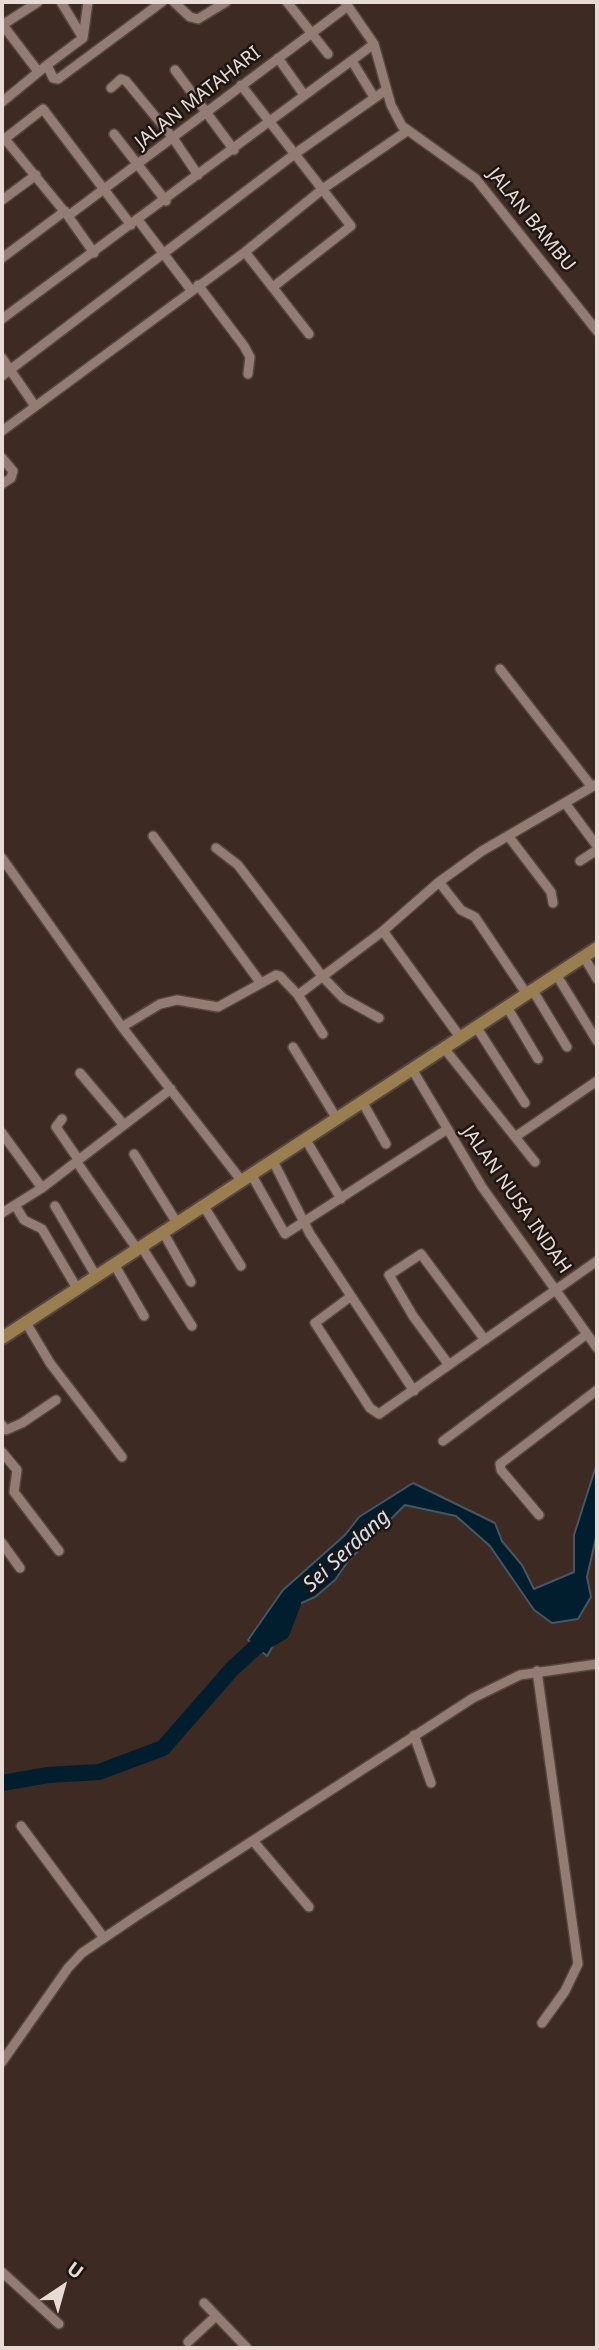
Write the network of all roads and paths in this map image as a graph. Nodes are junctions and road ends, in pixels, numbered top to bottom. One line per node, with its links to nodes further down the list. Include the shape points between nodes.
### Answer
1 (38, 2): 9 (street)
2 (61, 2): 11 (street)
3 (88, 2): 11 (street)
4 (162, 2): 16 (street, via 58,79)
5 (174, 2): 6 (street, via 190,18 198,19)
6 (226, 2)
7 (287, 2): 10 (street)
8 (347, 4): 10 (street, JALAN MATAHARI); 12 (street)
9 (3, 24): 17 (street)
10 (311, 34): 13 (street); 14 (street, JALAN MATAHARI)
11 (83, 38): 16 (street)
12 (374, 44): 15 (street); 21 (street)
13 (328, 54)
14 (278, 58): 19 (street, JALAN MATAHARI); 22 (street)
15 (352, 61): 23 (street); 26 (street)
16 (47, 65): 17 (street)
17 (37, 70): 24 (street)
18 (175, 70): 25 (street)
19 (241, 85): 25 (street, JALAN MATAHARI); 26 (street)
20 (111, 88): 29 (street, via 121,79 126,81)
21 (386, 90): 23 (street); 27 (street)
22 (302, 92)
23 (374, 97): 32 (street)
24 (2, 102)
25 (205, 113): 29 (street, JALAN MATAHARI); 31 (street)
26 (270, 120): 31 (street); 32 (street)
27 (407, 131): 36 (street); 49 (street, JALAN BAMBU, via 476,179)
28 (114, 134): 33 (street)
29 (173, 138): 33 (street, JALAN MATAHARI); 35 (street)
30 (3, 140): 34 (street); 37 (street, via 43,109)
31 (234, 150): 35 (street)
32 (296, 153): 36 (street); 44 (street)
33 (139, 165): 37 (street, JALAN MATAHARI); 39 (street)
34 (36, 175): 38 (street); 40 (street)
35 (198, 175): 39 (street)
36 (324, 188): 42 (street); 46 (street, via 351,222 350,229)
37 (105, 190): 40 (street, JALAN MATAHARI); 41 (street)
38 (2, 200)
39 (166, 201): 41 (street)
40 (66, 214): 43 (street); 45 (street, JALAN MATAHARI)
41 (134, 223): 43 (street); 44 (street)
42 (245, 252): 46 (street); 47 (street)
43 (94, 253): 48 (street)
44 (164, 255): 47 (street); 52 (street)
45 (2, 258)
46 (273, 287): 50 (street)
47 (194, 288): 53 (street, via 244,346 250,357); 54 (street)
48 (2, 319)
49 (597, 331)
50 (309, 334)
51 (2, 358): 52 (street)
52 (6, 373): 54 (street)
53 (248, 374)
54 (35, 406): 55 (street)
55 (2, 431)
56 (2, 458): 57 (street, via 13,475)
57 (2, 484)
58 (500, 669): 59 (street)
59 (595, 785): 60 (street)
60 (565, 803): 62 (street); 64 (street)
61 (153, 836): 75 (street)
62 (509, 837): 67 (street, via 482,850); 68 (street, via 551,892)
63 (216, 848): 73 (street, via 238,865)
64 (597, 848): 66 (street)
65 (2, 858): 80 (street)
66 (580, 861)
67 (439, 882): 69 (street); 76 (street, via 461,910 475,917)
68 (553, 903)
69 (383, 931): 73 (street); 83 (street)
70 (597, 948): 71 (main road)
71 (584, 957): 72 (main road); 74 (street)
72 (556, 974): 76 (main road); 84 (street)
73 (322, 976): 77 (street); 79 (street, via 343,998)
74 (597, 979)
75 (260, 982): 77 (street, via 280,976); 80 (street, via 218,1007 169,1001)
76 (529, 991): 78 (main road); 85 (street)
77 (298, 995): 82 (street)
78 (507, 1007): 81 (main road); 88 (street)
79 (379, 1018)
80 (122, 1027): 92 (street)
81 (477, 1028): 83 (main road); 94 (street)
82 (323, 1034)
83 (460, 1037): 87 (main road)
84 (597, 1041)
85 (567, 1046)
86 (293, 1047): 96 (street)
87 (443, 1048): 89 (main road); 100 (street)
88 (538, 1059)
89 (412, 1069): 93 (main road); 98 (street, JALAN NUSA INDAH)
90 (80, 1073): 97 (street)
91 (597, 1081): 100 (street)
92 (171, 1090): 97 (street); 107 (street)
93 (363, 1103): 96 (main road); 102 (street)
94 (525, 1103)
95 (62, 1119): 104 (street, via 56,1127)
96 (337, 1119): 101 (main road)
97 (124, 1125): 104 (street)
98 (446, 1130): 109 (street); 124 (street, JALAN NUSA INDAH)
99 (2, 1133): 108 (street)
100 (515, 1137): 106 (street)
101 (306, 1140): 105 (main road); 109 (street)
102 (386, 1144)
103 (134, 1154): 114 (street)
104 (77, 1160): 108 (street); 117 (street)
105 (272, 1161): 107 (main road); 115 (street)
106 (535, 1163)
107 (246, 1177): 111 (main road); 115 (street, via 283,1235)
108 (42, 1188): 110 (street)
109 (341, 1199): 115 (street)
110 (15, 1205): 113 (street); 123 (street, via 24,1220 42,1229)
111 (204, 1205): 114 (main road); 120 (street)
112 (55, 1206): 121 (street)
113 (2, 1213)
114 (177, 1223): 116 (main road)
115 (304, 1224): 125 (street)
116 (163, 1232): 117 (main road); 122 (street)
117 (139, 1247): 119 (main road); 128 (street)
118 (597, 1261): 124 (street)
119 (114, 1264): 121 (main road); 126 (street)
120 (241, 1266)
121 (96, 1276): 123 (main road)
122 (191, 1282)
123 (78, 1290): 127 (main road)
124 (557, 1290): 129 (street, JALAN NUSA INDAH); 131 (street)
125 (350, 1297): 135 (street); 135 (street, via 315,1323 370,1408 379,1415)
126 (144, 1315)
127 (25, 1321): 130 (main road); 140 (street, via 50,1363)
128 (192, 1326)
129 (587, 1334): 132 (street, JALAN NUSA INDAH); 138 (street)
130 (2, 1338)
131 (485, 1340): 133 (street); 133 (street, via 421,1254 389,1275)
132 (597, 1348)
133 (449, 1365): 135 (street)
134 (597, 1390): 141 (street, via 500,1464)
135 (414, 1391)
136 (56, 1400): 137 (street, via 36,1416)
137 (3, 1430)
138 (443, 1441)
139 (2, 1452): 143 (street, via 17,1471 14,1492)
140 (122, 1457)
141 (539, 1515)
142 (2, 1543): 144 (street)
143 (59, 1551)
144 (20, 1568)
145 (597, 1664): 146 (street)
146 (537, 1671): 147 (street, via 505,1682); 153 (street, via 578,1964)
147 (414, 1735): 148 (street); 150 (street)
148 (431, 1783)
149 (20, 1826): 152 (street)
150 (254, 1842): 151 (street); 152 (street)
151 (309, 1907)
152 (104, 1938): 154 (street, via 68,1968)
153 (542, 2023)
154 (2, 2063)
155 (2, 2272): 158 (street)
156 (204, 2302): 157 (street)
157 (216, 2316): 159 (street); 160 (street)
158 (59, 2324)
159 (188, 2342)
160 (242, 2347)

